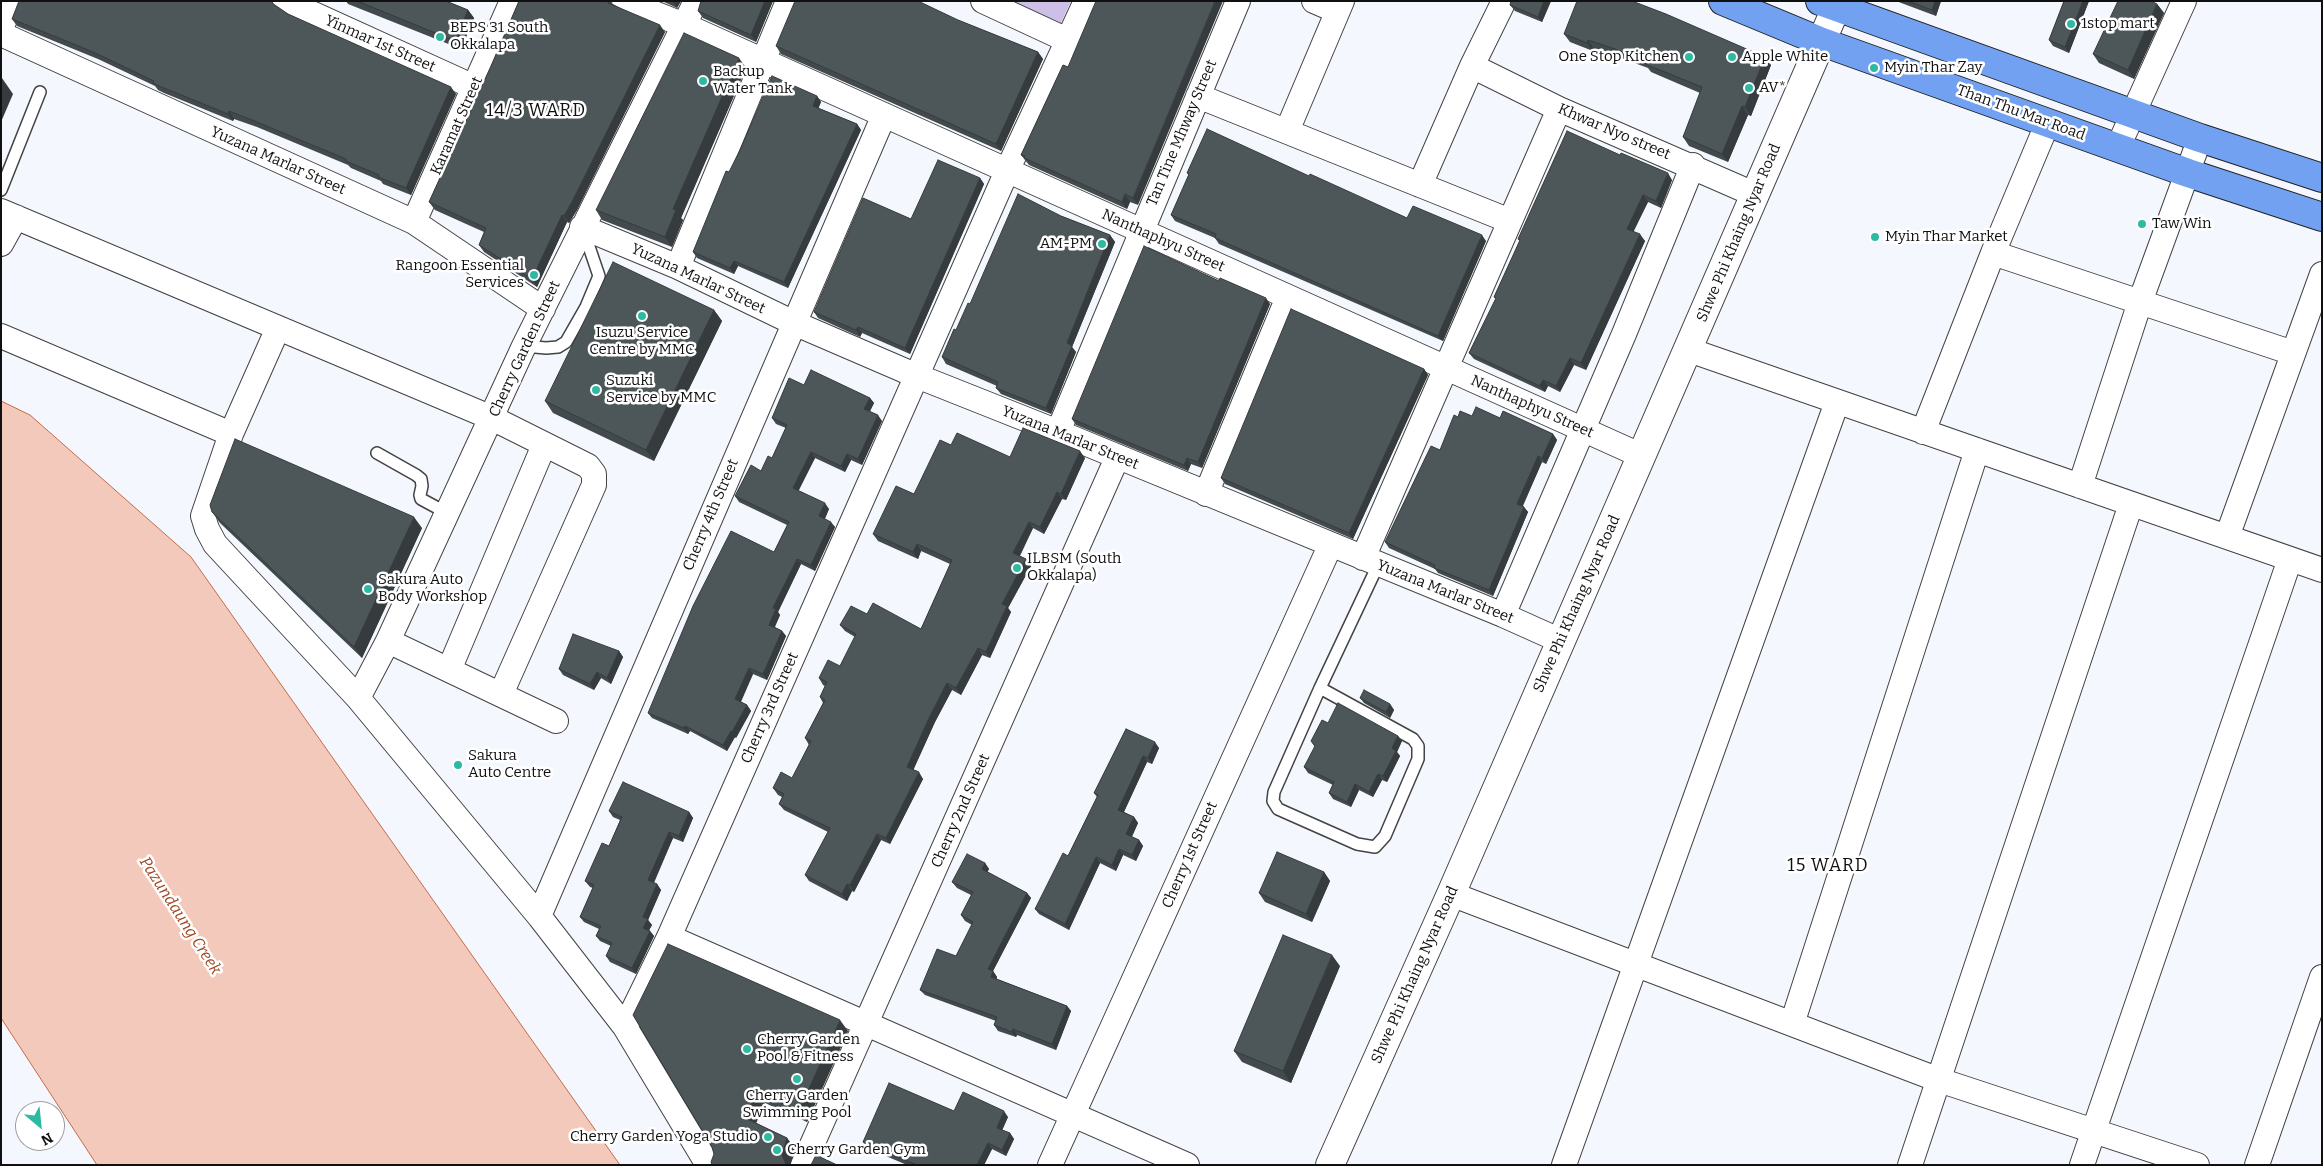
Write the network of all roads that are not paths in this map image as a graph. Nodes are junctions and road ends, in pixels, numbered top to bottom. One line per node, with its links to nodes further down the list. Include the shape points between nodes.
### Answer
1 (12, 1): 18 (street)
2 (285, 1): 16 (street, Yinmar 1st Street)
3 (512, 1): 24 (street, Karamat Street)
4 (624, 1): 17 (street)
5 (696, 1): 17 (street, Cherry Garden Street)
6 (788, 1): 22 (street)
7 (983, 1): 20 (street)
8 (1086, 1): 20 (street)
9 (1238, 1): 26 (street, Tan Tine Mhway Street)
10 (1314, 1): 15 (street)
11 (1504, 1): 23 (street)
12 (1723, 1): 21 (main road, Than Thu Mar Road)
13 (2184, 1): 28 (street)
14 (1832, 4): 21 (street, Shwe Phi Khaing Nyar Road); 28 (main road)
15 (1339, 6): 31 (street)
16 (313, 7): 24 (street, Yinmar 1st Street)
17 (684, 25): 22 (street, Nanthaphyu Street); 45 (street, Cherry Garden Street)
18 (1, 30)
19 (1, 34): 44 (street, Yuzana Marlar Street)
20 (1067, 40): 35 (street)
21 (1822, 42): 30 (main road, Than Thu Mar Road); 40 (street, Shwe Phi Khaing Nyar Road)
22 (763, 60): 29 (street, Nanthaphyu Street); 49 (street)
23 (1472, 66): 27 (street, Khwar Nyo street); 38 (street)
24 (474, 87): 44 (street, Karamat Street)
25 (40, 92): 39 (lane)
26 (1198, 96): 31 (street); 46 (street, Tan Tine Mhway Street)
27 (1559, 109): 34 (street, Khwar Nyo street); 43 (street)
28 (2133, 114): 32 (main road); 33 (street)
29 (884, 115): 35 (street, Nanthaphyu Street); 54 (street, Cherry 4th Street)
30 (2048, 122): 33 (main road, Than Thu Mar Road); 48 (street)
31 (1287, 131): 38 (street)
32 (2200, 138): 36 (street); 37 (main road)
33 (2118, 147): 36 (main road, Than Thu Mar Road)
34 (1693, 166): 40 (street, Khwar Nyo street); 64 (street)
35 (1008, 171): 46 (street, Nanthaphyu Street); 61 (street)
36 (2188, 173): 42 (main road, Than Thu Mar Road); 52 (street)
37 (2322, 178)
38 (1420, 185): 43 (street)
39 (1, 190)
40 (1756, 195): 58 (street, Shwe Phi Khaing Nyar Road)
41 (9, 214): 47 (street); 55 (street)
42 (2322, 217)
43 (1510, 221): 60 (street)
44 (414, 222): 53 (street, Yuzana Marlar Street)
45 (582, 227): 49 (street, Yuzana Marlar Street); 53 (street, Cherry Garden Street); 57 (lane, via 599,276 586,307 566,342 558,347)
46 (1141, 230): 51 (street, Nanthaphyu Street); 65 (street, Tan Tine Mhway Street)
47 (1, 244)
48 (1993, 253): 52 (street); 66 (street)
49 (678, 267): 54 (street, Yuzana Marlar Street)
50 (2322, 274): 59 (street)
51 (1288, 297): 60 (street, Nanthaphyu Street); 74 (street)
52 (2140, 302): 59 (street); 73 (street)
53 (543, 310): 57 (street, Cherry Garden Street)
54 (794, 324): 61 (street, Yuzana Marlar Street); 91 (street, Cherry 4th Street)
55 (278, 328): 63 (street); 67 (street)
56 (1, 336): 67 (street)
57 (524, 346): 63 (street, Cherry Garden Street)
58 (1689, 350): 62 (street); 71 (street, Shwe Phi Khaing Nyar Road)
59 (2293, 354): 77 (street)
60 (1446, 368): 64 (street, Nanthaphyu Street); 80 (street)
61 (915, 382): 65 (street, Yuzana Marlar Street); 92 (street, Cherry 3rd Street)
62 (1837, 402): 66 (street); 93 (street)
63 (492, 418): 68 (street); 76 (street, Cherry Garden Street)
64 (1584, 430): 71 (street, Nanthaphyu Street); 82 (street)
65 (1058, 432): 72 (street, Yuzana Marlar Street)
66 (1923, 432): 69 (street)
67 (231, 434): 88 (street, via 203,516 207,530 215,544)
68 (544, 444): 85 (street); 87 (street, via 588,466 594,474 594,485)
69 (1977, 450): 73 (street); 96 (street)
70 (377, 453): 76 (lane, via 421,479 421,500)
71 (1642, 456): 84 (street, Shwe Phi Khaing Nyar Road)
72 (1117, 458): 74 (street, Yuzana Marlar Street); 95 (street, Cherry 2nd Street)
73 (2080, 486): 75 (street)
74 (1206, 494): 78 (street, Yuzana Marlar Street)
75 (2131, 504): 77 (street); 98 (street)
76 (448, 513): 83 (street, Cherry Garden Street)
77 (2227, 537): 79 (street)
78 (1330, 546): 80 (street, Yuzana Marlar Street); 99 (street, Cherry 1st Street)
79 (2290, 559): 81 (street); 100 (street)
80 (1370, 561): 82 (street, Yuzana Marlar Street); 86 (lane)
81 (2322, 570)
82 (1503, 615): 84 (street, Yuzana Marlar Street)
83 (388, 641): 85 (street); 88 (street, Cherry Garden Street)
84 (1561, 641): 90 (street, Shwe Phi Khaing Nyar Road)
85 (449, 670): 87 (street)
86 (1320, 688): 86 (lane, via 1413,738 1418,746 1418,758 1389,828 1375,847 1357,844 1278,809 1273,802 1274,792)
87 (501, 694): 89 (street)
88 (358, 698): 91 (street)
89 (556, 721)
90 (1451, 894): 93 (street); 105 (street, Shwe Phi Khaing Nyar Road)
91 (538, 916): 97 (street)
92 (669, 937): 95 (street); 97 (street, Cherry 3rd Street)
93 (1637, 965): 96 (street); 106 (street)
94 (2322, 977): 110 (street)
95 (867, 1024): 99 (street); 102 (street, Cherry 2nd Street)
96 (1792, 1024): 98 (street)
97 (625, 1027): 101 (street)
98 (1939, 1080): 100 (street); 107 (street)
99 (1073, 1115): 103 (street, Cherry 1st Street); 104 (street)
100 (2094, 1131): 108 (street); 109 (street)
101 (708, 1165)
102 (804, 1165)
103 (1050, 1165)
104 (1186, 1165)
105 (1330, 1165)
106 (1564, 1165)
107 (1910, 1165)
108 (2082, 1165)
109 (2197, 1165)
110 (2257, 1165)

